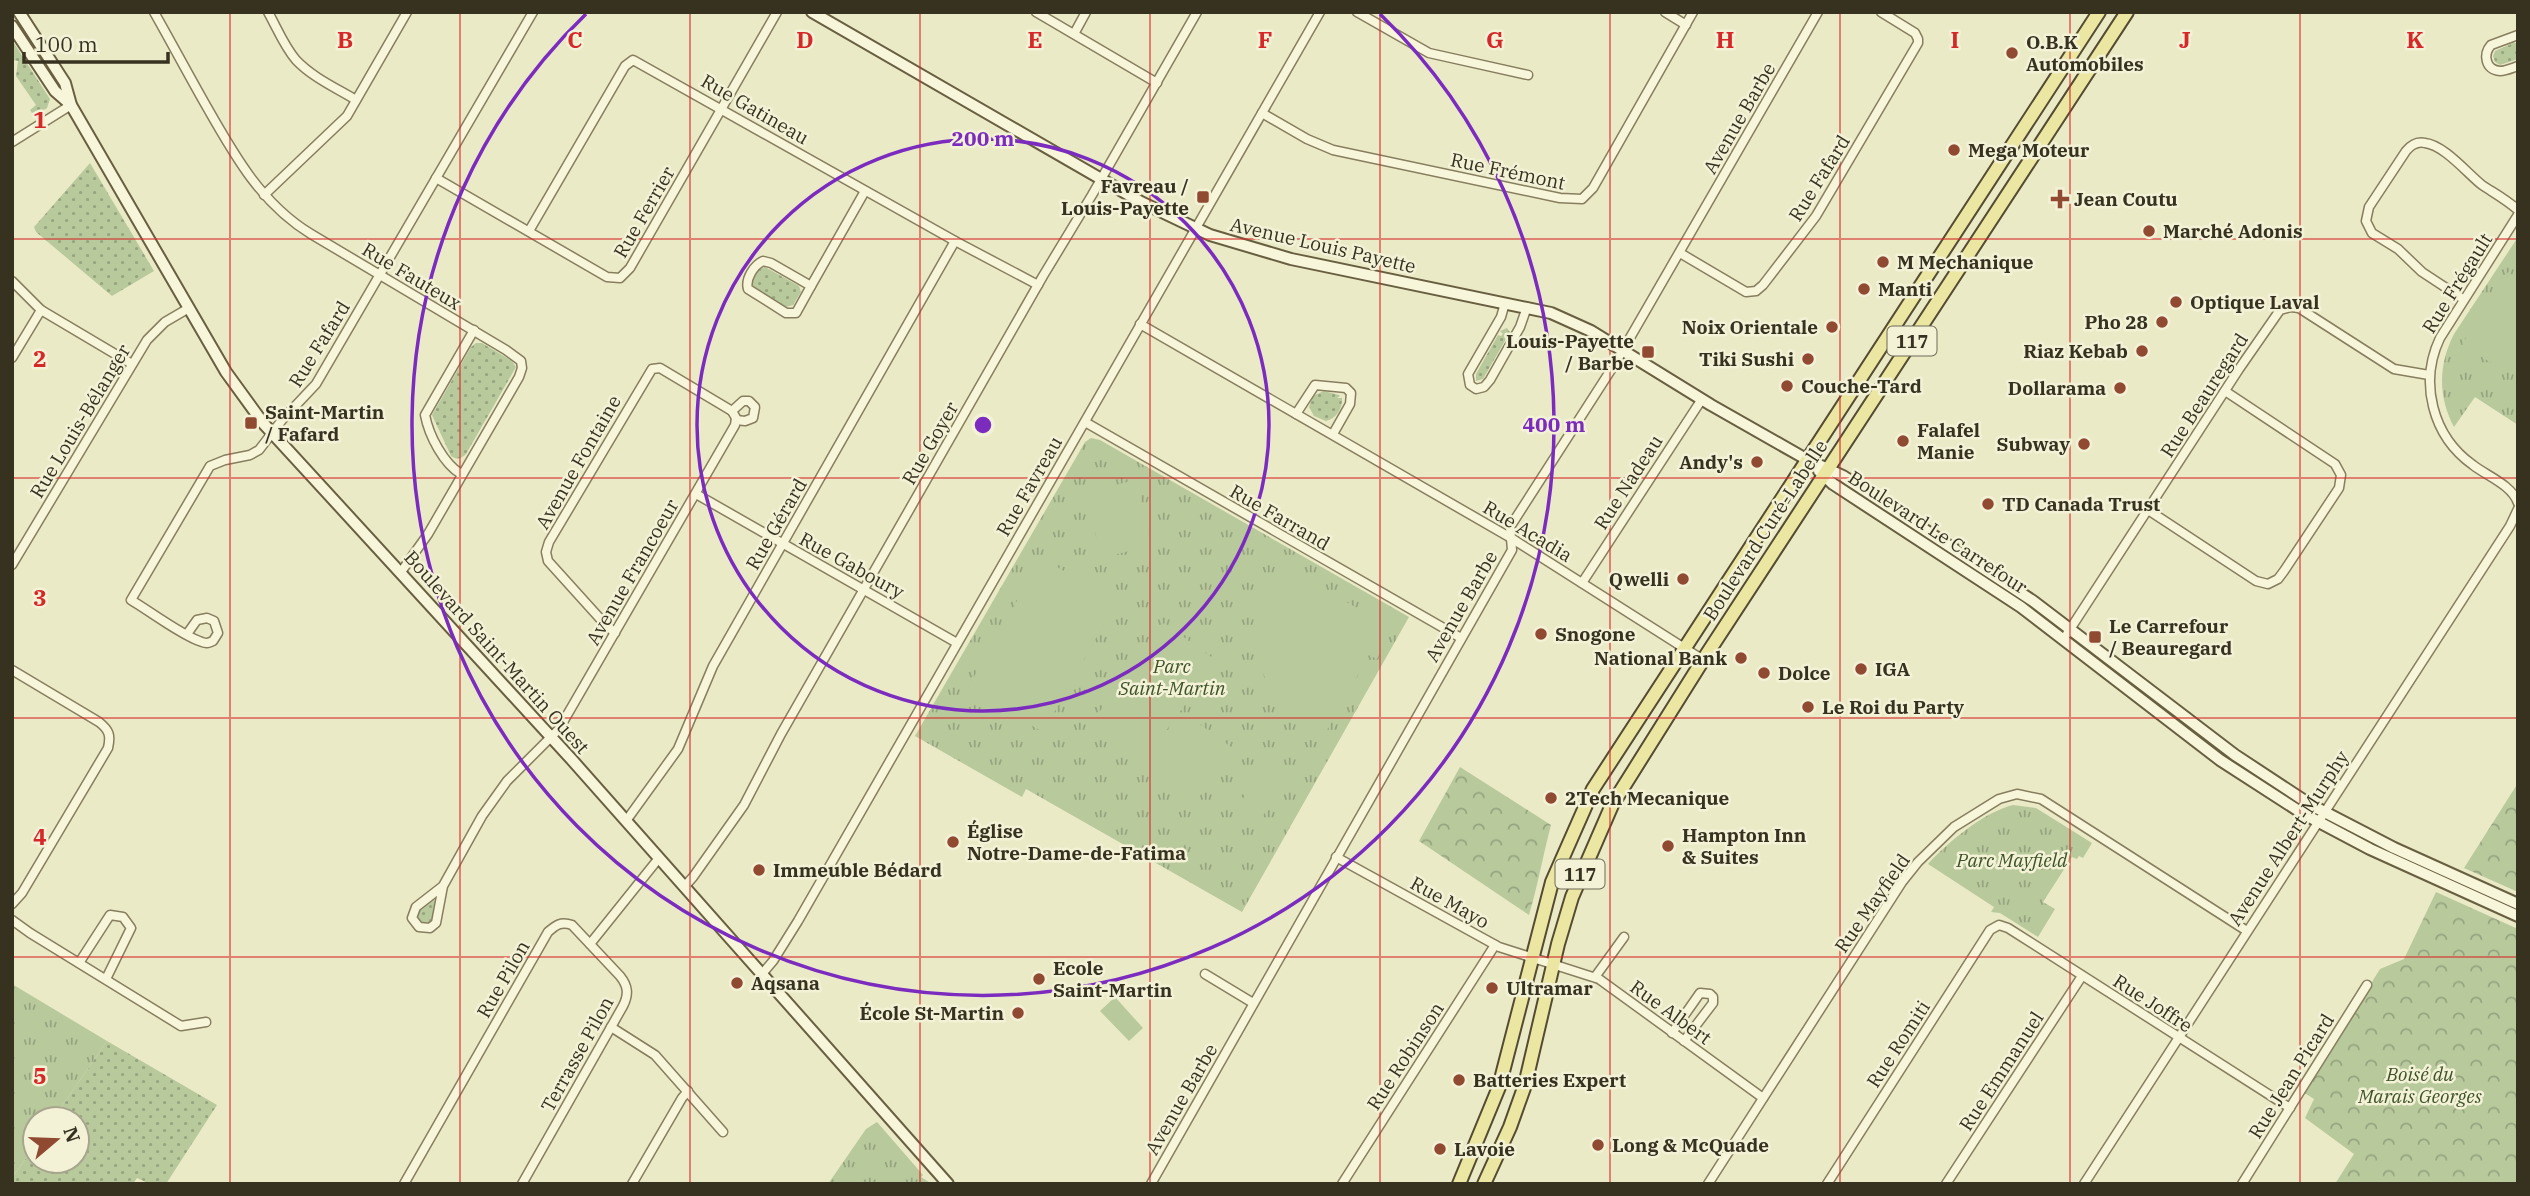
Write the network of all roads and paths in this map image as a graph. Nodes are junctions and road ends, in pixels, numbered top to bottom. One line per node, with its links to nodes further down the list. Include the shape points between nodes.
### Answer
1 (19, 12): 27 (street, Boulevard Saint-Martin Ouest, via 65,83)
2 (154, 12): 35 (street, Rue Fauteux, via 236,159)
3 (268, 12): 26 (street, via 296,60)
4 (407, 12): 26 (street)
5 (533, 12): 31 (street, Rue Fafard)
6 (777, 12): 28 (street, Rue Ferrier)
7 (812, 12): 32 (street, Avenue Louis Payette)
8 (1037, 12): 21 (street)
9 (1086, 12): 21 (street)
10 (1197, 12): 25 (street, Rue Goyer)
11 (1320, 12): 29 (street, Rue Favreau)
12 (1357, 12): 24 (street, via 1429,53)
13 (1665, 12): 19 (street)
14 (1693, 12): 19 (street, Rue Frémont)
15 (1818, 12): 41 (street, Avenue Barbe)
16 (1881, 12): 41 (street, Rue Fafard, via 1915,33 1918,43 1816,216 1763,285 1753,293 1746,292)
17 (2099, 12): 33 (main road, Boulevard Curé-Labelle / 117)
18 (2127, 12): 37 (main road, Boulevard Curé-Labelle / 117)
19 (1686, 25): 29 (street, Rue Frémont, via 1593,188 1579,200 1333,150)
20 (12, 26): 27 (street, Boulevard Saint-Martin Ouest, via 55,91)
21 (1074, 34): 25 (street)
22 (2518, 35): 23 (street, via 2491,45 2486,56 2495,70)
23 (2518, 66)
24 (1528, 75)
25 (1157, 83): 32 (street, Rue Goyer)
26 (356, 100): 35 (street, via 347,116)
27 (71, 105): 30 (street); 48 (street, Boulevard Saint-Martin Ouest)
28 (722, 108): 34 (street, Rue Gatineau); 39 (street, Rue Ferrier, via 623,276 607,277); 39 (street, Rue Gatineau, via 639,62 627,62)
29 (1262, 113): 38 (street, Rue Favreau)
30 (12, 142)
31 (436, 178): 39 (street, Rue Ferrier); 42 (street, Rue Fafard)
32 (1101, 179): 38 (street, Avenue Louis Payette); 44 (street, Rue Goyer)
33 (1986, 185): 37 (main road); 65 (main road, Boulevard Curé-Labelle / 117)
34 (865, 191): 40 (street, Rue Gatineau); 45 (street)
35 (264, 195): 42 (street, Rue Fauteux, via 296,225)
36 (2518, 212): 46 (street, Rue Frégault); 46 (street, via 2454,160 2422,142 2406,150 2369,207 2366,221 2372,233)
37 (1996, 213): 66 (main road, Boulevard Curé-Labelle / 117)
38 (1195, 228): 47 (street, Avenue Louis Payette, via 1291,259); 51 (street, Rue Favreau)
39 (529, 231)
40 (955, 241): 44 (street, Rue Gatineau); 73 (street, Rue Gérard)
41 (1680, 253): 53 (street, Avenue Barbe)
42 (379, 275): 52 (street, Rue Fauteux); 63 (street, Rue Fafard, via 316,384)
43 (12, 281): 50 (street)
44 (1038, 285): 77 (street, Rue Goyer)
45 (811, 286): 45 (street, via 766,261 757,265 747,284 752,293 790,314 799,309)
46 (2463, 299): 56 (street, Rue Frégault, via 2440,338)
47 (1506, 303): 49 (street, Avenue Louis Payette); 49 (street, via 1468,374 1476,389 1490,380)
48 (189, 307): 55 (street, Rue Louis-Bélanger, via 156,330); 63 (street, Boulevard Saint-Martin Ouest, via 232,380)
49 (1527, 307): 53 (street, Avenue Louis Payette, via 1563,317)
50 (41, 310): 54 (street); 55 (street)
51 (1140, 324): 60 (street, Rue Acadia); 62 (street, Rue Favreau)
52 (474, 330): 67 (street, via 425,415 446,460); 67 (street, Rue Fauteux, via 517,356 523,368)
53 (1623, 350): 58 (street, Avenue Louis Payette); 72 (street, Avenue Barbe, via 1510,527)
54 (12, 358)
55 (132, 364): 74 (street, Rue Louis-Bélanger)
56 (2429, 375): 57 (street, Rue Beauregard, via 2394,369 2291,307 2274,316); 69 (street, Rue Frégault, via 2435,413 2449,442 2467,461 2512,492)
57 (2225, 391): 71 (street, Rue Beauregard); 71 (street, via 2335,464 2341,475 2339,488 2284,571 2268,584 2256,581)
58 (1702, 399): 65 (street, Avenue Louis Payette); 76 (street, Rue Nadeau)
59 (732, 411): 61 (street); 61 (street, Avenue Francoeur, via 743,401 755,407 753,418); 78 (street, Avenue Fontaine, via 660,368 652,369 552,537 545,552 554,567)
60 (1296, 414): 64 (street, Rue Acadia); 64 (street, via 1317,384 1348,389 1350,404)
61 (736, 420): 68 (street, Avenue Francoeur)
62 (1085, 422): 81 (street, Rue Farrand); 82 (street, Rue Favreau)
63 (272, 433): 75 (street, Boulevard Saint-Martin Ouest); 79 (street, Rue Fafard, via 250,455 210,466 131,600)
64 (1333, 434): 72 (street, Rue Acadia)
65 (1806, 460): 66 (street, Boulevard Le Carrefour); 83 (main road, Boulevard Curé-Labelle / 117)
66 (1826, 472): 80 (street, Boulevard Le Carrefour, via 1833,484); 84 (main road, Boulevard Curé-Labelle / 117)
67 (461, 474): 75 (street, Rue Fauteux)
68 (695, 494): 73 (street, Rue Gaboury); 78 (street, Avenue Francoeur)
69 (2518, 503)
70 (2518, 509): 87 (street, Avenue Albert-Murphy)
71 (2148, 510): 80 (street, Rue Beauregard)
72 (1511, 538): 76 (street, Rue Acadia); 81 (street, Avenue Barbe, via 1512,550)
73 (782, 544): 77 (street, Rue Gaboury); 88 (street, Rue Gérard, via 713,666 678,749)
74 (12, 565)
75 (401, 572): 86 (street, Boulevard Saint-Martin Ouest)
76 (1582, 583): 83 (street, Rue Acadia)
77 (864, 590): 82 (street, Rue Gaboury); 92 (street, Rue Goyer, via 744,806)
78 (615, 633): 86 (street, Avenue Francoeur)
79 (187, 634)
80 (2067, 634): 87 (street, Boulevard Le Carrefour)
81 (1461, 638): 89 (street, Avenue Barbe)
82 (957, 643): 105 (street, Rue Favreau, via 798,921)
83 (1684, 648): 84 (street, Rue Acadia); 102 (main road, Boulevard Curé-Labelle / 117, via 1583,808 1552,882)
84 (1703, 660): 104 (main road, Boulevard Curé-Labelle / 117, via 1606,816 1572,897)
85 (12, 670): 93 (street, via 99,722 110,739)
86 (551, 738): 88 (street, Boulevard Saint-Martin Ouest); 91 (street, Avenue Francoeur, via 497,794)
87 (2320, 817): 94 (street, Boulevard Le Carrefour); 95 (street, Boulevard Le Carrefour, via 2370,849); 98 (street, Avenue Albert-Murphy)
88 (626, 821): 90 (street, Boulevard Saint-Martin Ouest)
89 (1336, 857): 101 (street, Rue Mayo); 111 (street, Avenue Barbe)
90 (659, 858): 92 (street, Boulevard Saint-Martin Ouest); 100 (street)
91 (443, 886): 91 (street, via 414,909 416,925 424,928 436,923)
92 (685, 886): 105 (street, Boulevard Saint-Martin Ouest)
93 (12, 904)
94 (2518, 904)
95 (2518, 916)
96 (12, 920): 103 (street)
97 (1999, 925): 107 (street, Rue Joffre); 130 (street, Rue Romiti, via 1990,930)
98 (2247, 930): 115 (street, Avenue Albert-Murphy); 118 (street, Rue Mayfield, via 2041,799 2023,794 2005,797 1954,827 1908,874)
99 (1624, 937): 108 (street)
100 (590, 944): 113 (street, Terrasse Pilon, via 628,989); 121 (street, Rue Pilon, via 565,922 548,932)
101 (1495, 945): 102 (street, Rue Mayo); 126 (street, Rue Robinson)
102 (1531, 957): 104 (street, Rue Mayo); 127 (main road, Boulevard Curé-Labelle / 117, via 1499,1087)
103 (79, 963): 109 (street); 109 (street, via 110,915 123,917 131,928)
104 (1554, 964): 108 (street, Rue Albert); 128 (main road, Boulevard Curé-Labelle / 117, via 1520,1099)
105 (762, 974): 124 (street, Boulevard Saint-Martin Ouest)
106 (1205, 974): 111 (street)
107 (2081, 976): 115 (street, Rue Joffre); 131 (street, Rue Emmanuel)
108 (1595, 977): 114 (street, Rue Albert)
109 (106, 979): 112 (street, via 181,1026)
110 (2367, 985): 119 (street, Rue Jean Picard)
111 (1253, 1003): 125 (street, Avenue Barbe)
112 (206, 1022)
113 (611, 1027): 117 (street, via 655,1055); 122 (street, Terrasse Pilon)
114 (1672, 1033): 116 (street, Rue Albert); 116 (street, via 1700,993 1710,994 1713,1003)
115 (2178, 1038): 119 (street, Rue Joffre); 132 (street, Avenue Albert-Murphy)
116 (1684, 1041): 118 (street, Rue Albert)
117 (688, 1091): 120 (street); 123 (street)
118 (1763, 1098): 129 (street, Rue Mayfield)
119 (2290, 1108): 133 (street, Rue Jean Picard)
120 (723, 1132)
121 (404, 1184)
122 (522, 1184)
123 (632, 1184)
124 (948, 1184)
125 (1151, 1184)
126 (1342, 1184)
127 (1459, 1184)
128 (1484, 1184)
129 (1708, 1184)
130 (1827, 1184)
131 (1946, 1184)
132 (2084, 1184)
133 (2242, 1184)

